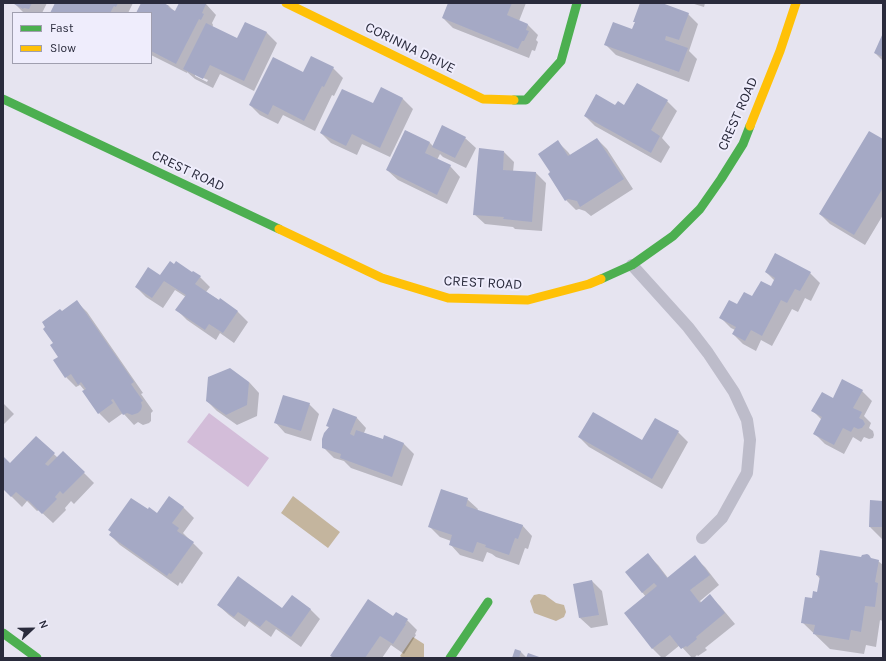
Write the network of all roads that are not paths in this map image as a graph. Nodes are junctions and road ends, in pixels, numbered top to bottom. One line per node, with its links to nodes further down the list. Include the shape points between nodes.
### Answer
1 (286, 3): 2 (street, CORINNA DRIVE, via 483,100 526,100 561,61)
2 (577, 3)
3 (796, 3): 5 (street, CREST ROAD, via 743,144 722,179 700,210 673,236)
4 (3, 99): 5 (street, CREST ROAD, via 382,278 448,298 528,300 589,284)
5 (632, 265): 6 (lane, via 708,353 734,392 747,420 750,440 747,473 722,518)
6 (702, 538)
7 (488, 602): 10 (street)
8 (3, 633): 9 (street)
9 (38, 658)
10 (450, 658)

